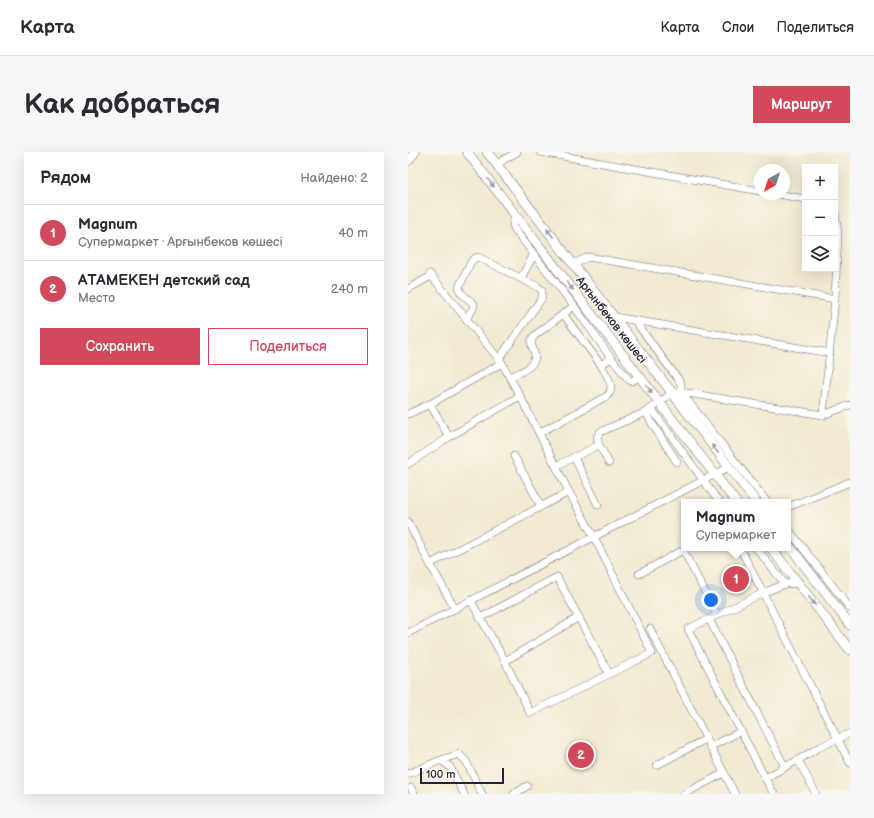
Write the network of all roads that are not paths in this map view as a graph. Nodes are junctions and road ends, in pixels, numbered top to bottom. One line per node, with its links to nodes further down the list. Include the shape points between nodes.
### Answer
1 (415, 152): 6 (main road)
2 (467, 152): 11 (main road, Арғынбеков көшесі, one-way to 11)
3 (487, 152): 7 (main road, Арғынбеков көшесі)
4 (517, 152): 7 (street)
5 (540, 152): 8 (street)
6 (408, 160)
7 (497, 166): 14 (main road, Арғынбеков көшесі, one-way to 7)
8 (754, 190)
9 (790, 196): 10 (street)
10 (802, 198)
11 (515, 214): 13 (street, via 515,230); 27 (main road, Арғынбеков көшесі, one-way to 27)
12 (838, 236): 17 (street)
13 (534, 254): 15 (street); 18 (street)
14 (574, 264): 17 (street, via 588,258); 20 (main road, Арғынбеков көшесі)
15 (521, 278): 21 (street, via 478,257 475,258 459,287 461,293 474,304); 25 (street, via 542,290 542,298)
16 (408, 289): 21 (street, via 430,275)
17 (835, 299): 23 (street)
18 (574, 306): 19 (street); 24 (street)
19 (563, 314): 26 (street); 28 (street, via 534,336 531,344 536,355 534,360 525,369)
20 (615, 317): 22 (street); 29 (main road, Арғынбеков көшесі)
21 (466, 318): 25 (street)
22 (635, 321): 23 (street); 29 (street, via 681,384)
23 (830, 353): 36 (street)
24 (611, 358): 26 (street); 27 (street, via 629,380)
25 (501, 361): 28 (street); 32 (street)
26 (601, 365): 37 (street, via 611,384 611,393)
27 (640, 376): 31 (main road, Арғынбеков көшесі, one-way to 31)
28 (510, 377): 30 (street)
29 (676, 393): 31 (street); 36 (street); 46 (main road, Арғынбеков көшесі, one-way to 29); 54 (street)
30 (520, 396): 37 (street); 38 (street)
31 (659, 402): 34 (street); 47 (main road, Арғынбеков көшесі)
32 (430, 404): 35 (street); 38 (street)
33 (850, 405): 36 (street)
34 (649, 410): 39 (street, via 600,432 597,438); 42 (street, via 653,425); 48 (street)
35 (408, 414)
36 (823, 415)
37 (539, 433): 45 (street)
38 (449, 438): 44 (street)
39 (599, 445): 41 (street); 43 (street)
40 (514, 456): 56 (street)
41 (574, 457): 45 (street); 55 (street)
42 (677, 462)
43 (609, 463)
44 (408, 464)
45 (556, 466): 50 (street)
46 (729, 467): 47 (street); 53 (main road, Арғынбеков көшесі)
47 (715, 474): 48 (street); 52 (main road, Арғынбеков көшесі)
48 (703, 481): 51 (street); 60 (street)
49 (850, 482): 57 (street)
50 (569, 492): 56 (street); 60 (street)
51 (717, 499)
52 (734, 499)
53 (754, 499)
54 (764, 499)
55 (598, 505)
56 (540, 506): 67 (street)
57 (791, 506)
58 (408, 522): 67 (street)
59 (791, 533): 73 (street)
60 (594, 537): 72 (street); 84 (street)
61 (791, 548): 79 (main road)
62 (681, 551): 68 (street)
63 (684, 551): 75 (street)
64 (742, 551): 71 (street)
65 (758, 551): 70 (street)
66 (774, 551): 69 (main road)
67 (430, 564): 74 (street)
68 (639, 574)
69 (798, 583): 70 (street); 83 (main road, one-way to 83)
70 (785, 584): 71 (street)
71 (763, 593): 75 (street); 89 (street)
72 (471, 601): 74 (street); 77 (street)
73 (850, 608)
74 (455, 609): 81 (street)
75 (718, 615): 78 (street)
76 (579, 616): 77 (street, via 557,577); 85 (street); 86 (street)
77 (480, 618): 85 (street)
78 (709, 619): 87 (street, via 688,629); 96 (street)
79 (850, 625)
80 (650, 629): 82 (street)
81 (408, 633)
82 (660, 649): 84 (street); 90 (street)
83 (850, 650)
84 (652, 653): 86 (street)
85 (505, 661): 86 (street, via 530,713)
86 (609, 674)
87 (741, 731): 91 (street); 99 (street)
88 (850, 733): 89 (street)
89 (837, 738): 93 (street); 94 (street)
90 (706, 739): 91 (street); 95 (street)
91 (710, 747): 97 (street)
92 (441, 760): 98 (street); 101 (street, via 450,767); 102 (street, via 459,754 466,761)
93 (798, 760): 96 (street); 107 (street)
94 (850, 763)
95 (657, 765)
96 (785, 767): 99 (street)
97 (724, 773): 104 (street); 105 (street)
98 (408, 774)
99 (765, 778): 106 (street)
100 (528, 786): 103 (street)
101 (464, 794)
102 (482, 794)
103 (514, 794)
104 (684, 794)
105 (735, 794)
106 (774, 794)
107 (816, 794)

